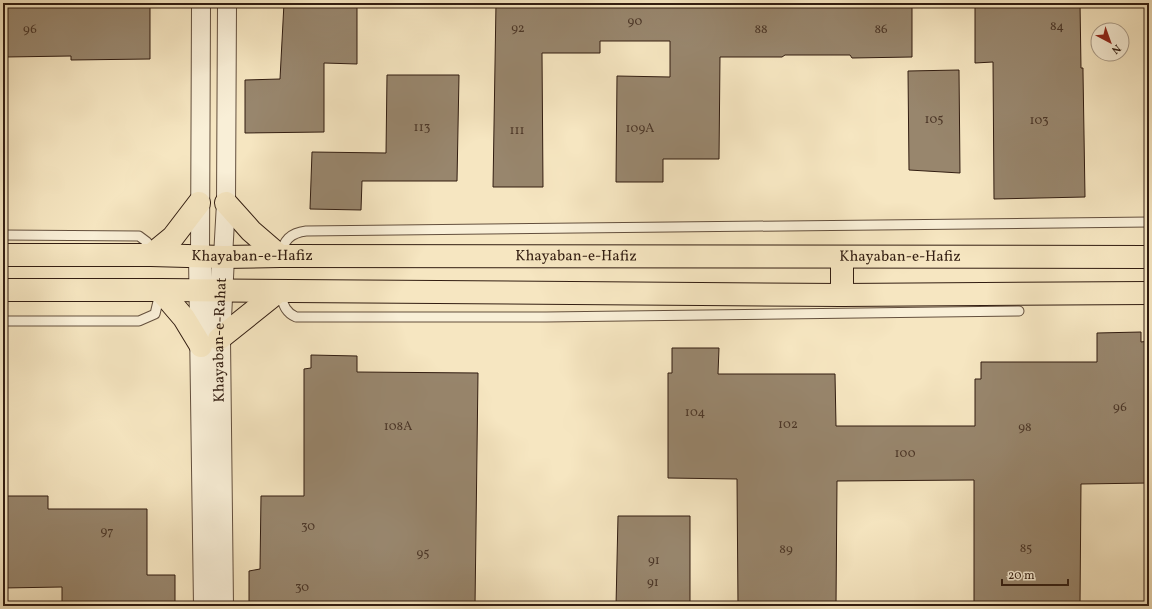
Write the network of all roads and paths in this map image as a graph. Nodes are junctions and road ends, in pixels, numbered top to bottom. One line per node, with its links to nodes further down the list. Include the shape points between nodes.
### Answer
1 (201, 3): 3 (street, Khayaban-e-Rahat)
2 (227, 3): 4 (street, Khayaban-e-Rahat)
3 (199, 203): 7 (main road, via 173,237); 10 (street, Khayaban-e-Rahat)
4 (226, 204): 9 (main road, via 251,231); 11 (street, Khayaban-e-Rahat)
5 (1149, 222): 9 (lane, via 306,231 295,232 288,237)
6 (3, 235): 7 (lane, via 139,236 147,242)
7 (151, 255): 8 (main road, Khayaban-e-Hafiz); 10 (main road, Khayaban-e-Hafiz)
8 (3, 256)
9 (280, 256): 11 (main road, Khayaban-e-Hafiz); 12 (main road, Khayaban-e-Hafiz)
10 (200, 257): 11 (main road, Khayaban-e-Hafiz); 16 (street, Khayaban-e-Rahat)
11 (222, 257): 17 (street, Khayaban-e-Rahat)
12 (842, 257): 13 (main road, Khayaban-e-Hafiz); 20 (main road)
13 (1149, 257)
14 (3, 290): 15 (main road)
15 (160, 290): 16 (main road); 22 (lane, via 155,314 139,321); 23 (main road)
16 (200, 290): 17 (main road); 23 (street, Khayaban-e-Rahat)
17 (222, 290): 18 (main road); 23 (street, Khayaban-e-Rahat)
18 (279, 291): 20 (main road); 21 (lane, via 285,309 296,317 546,317); 23 (main road)
19 (1149, 293): 20 (main road)
20 (842, 295)
21 (1019, 311)
22 (3, 321)
23 (210, 343): 24 (street, Khayaban-e-Rahat); 25 (street, Khayaban-e-Rahat)
24 (205, 606)
25 (222, 606)

